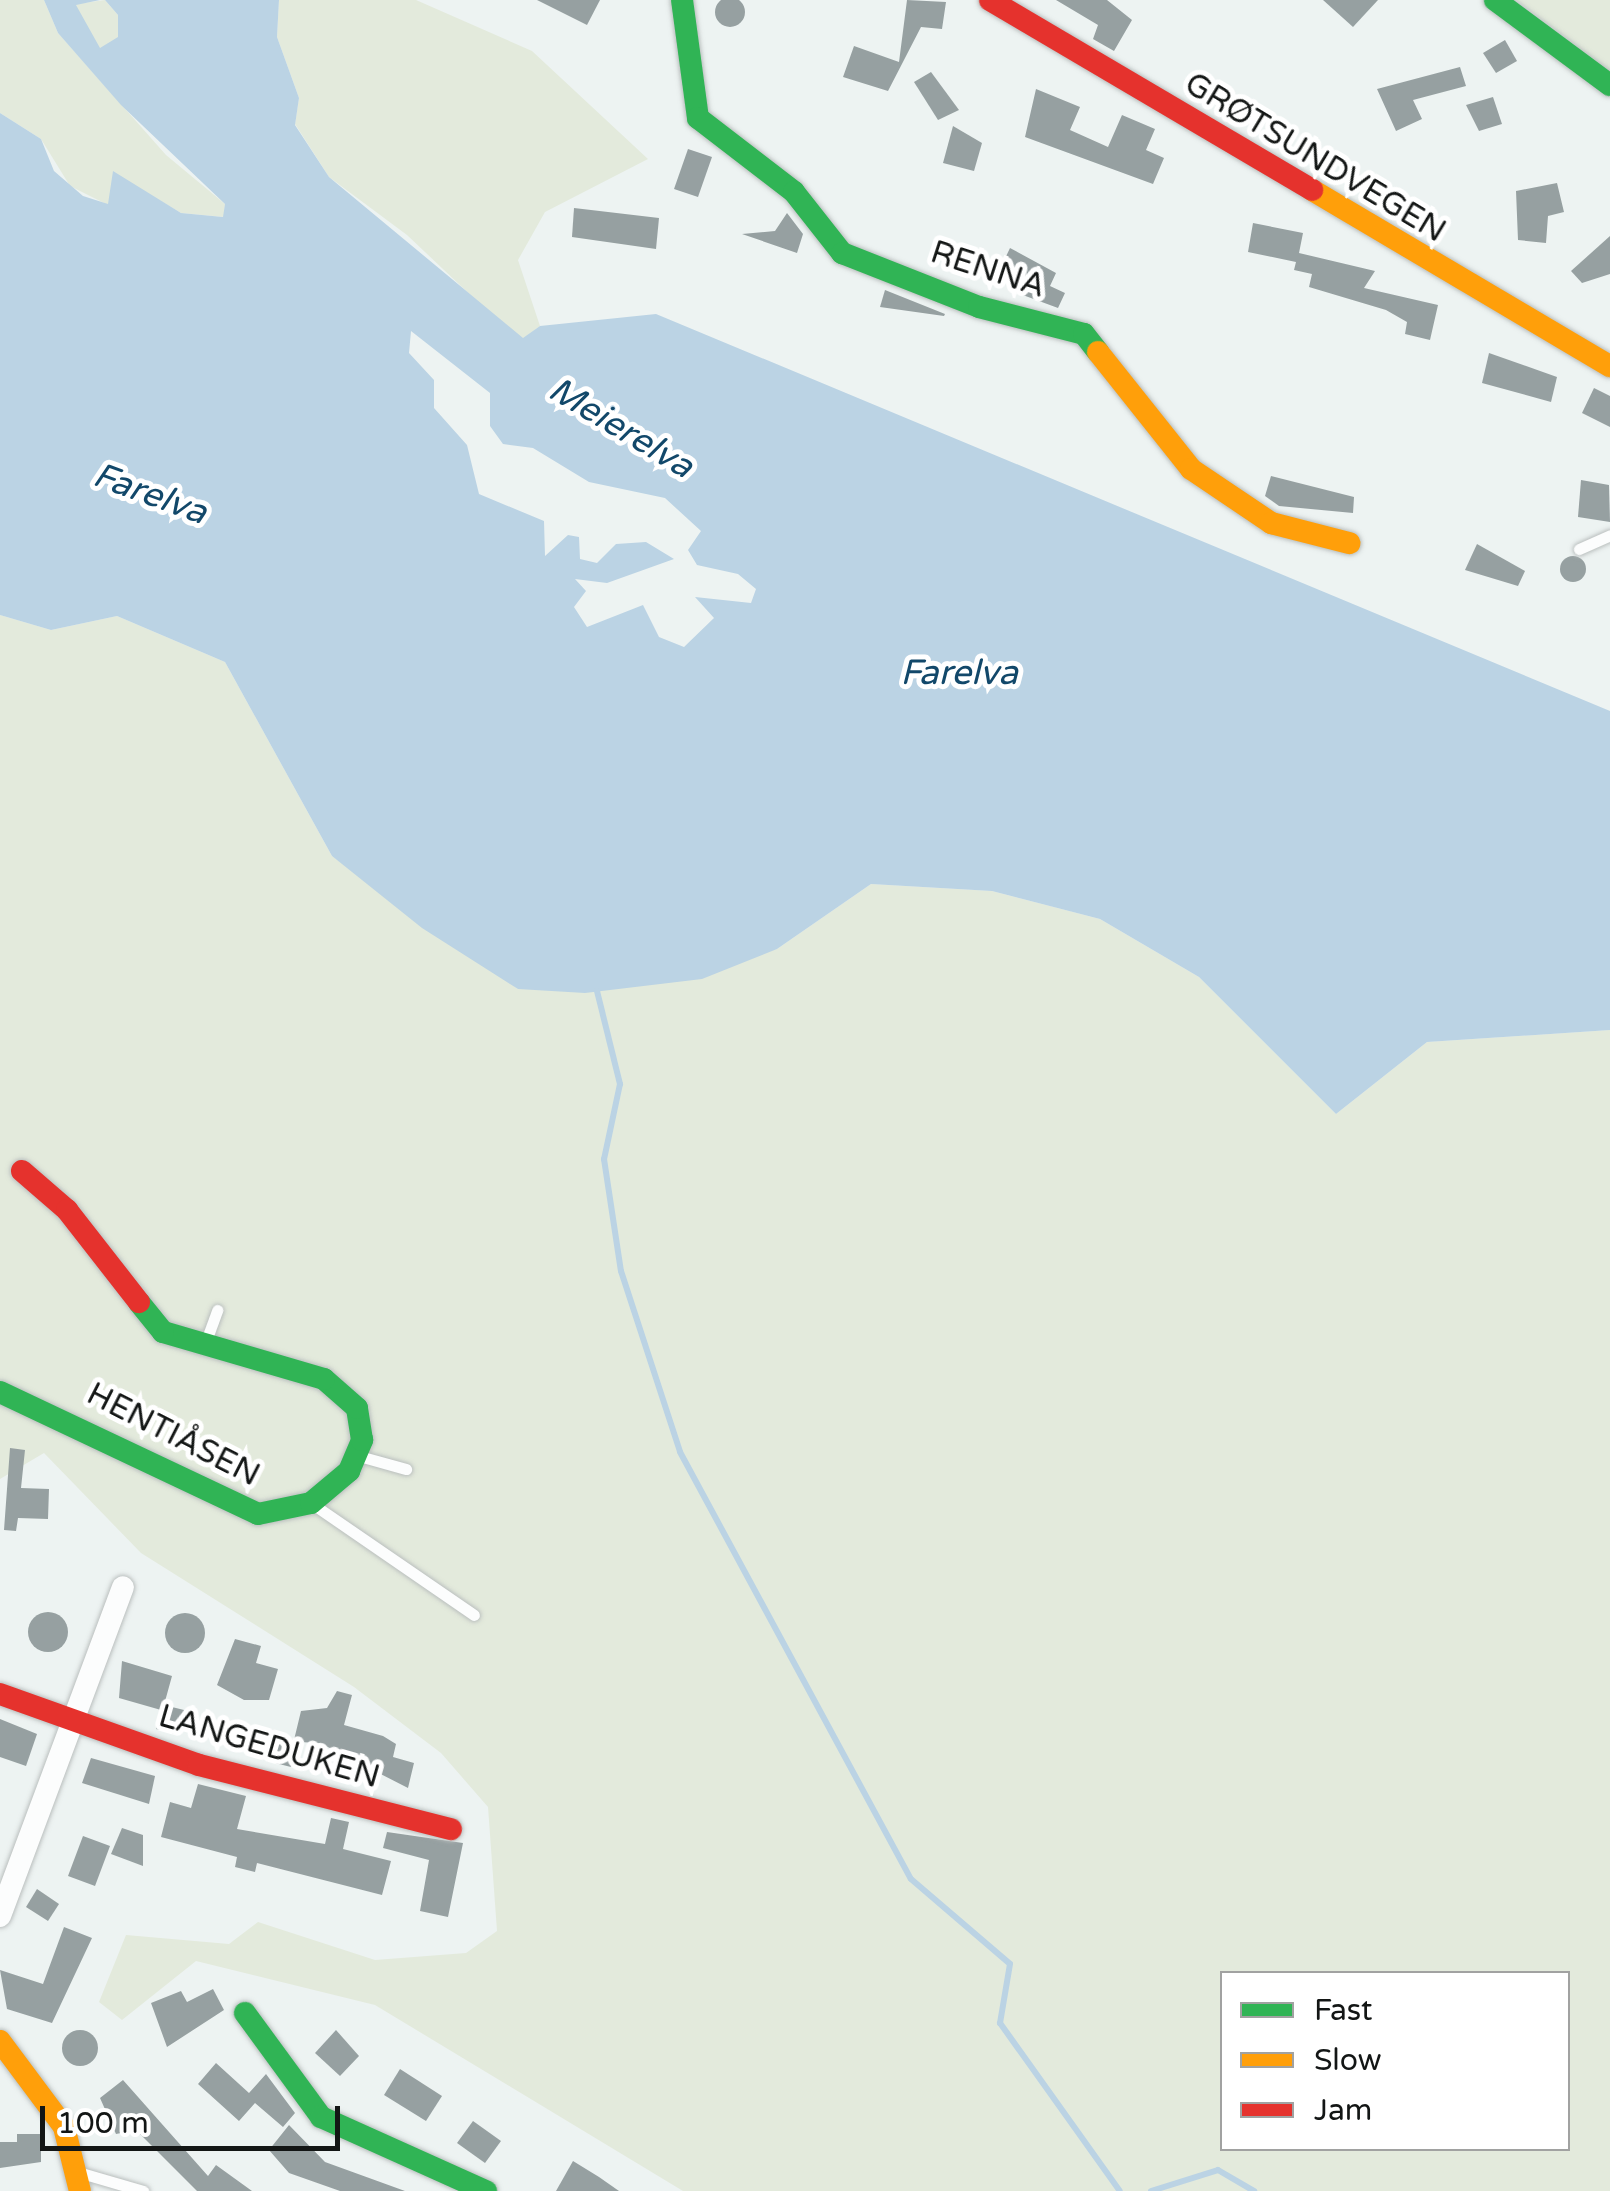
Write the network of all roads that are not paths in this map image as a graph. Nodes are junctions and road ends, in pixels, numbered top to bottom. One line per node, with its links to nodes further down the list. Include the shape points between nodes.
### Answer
1 (682, 0): 7 (street, RENNA, via 698,118 794,192 842,253 979,307 1084,334 1191,469 1272,523)
2 (990, 0): 5 (street, GRØTSUNDVEGEN)
3 (1494, 0): 4 (street)
4 (1610, 85)
5 (1610, 366)
6 (1610, 536): 8 (lane)
7 (1350, 543)
8 (1579, 548)
9 (22, 1171): 11 (street, via 67,1210 142,1314)
10 (218, 1310): 11 (lane)
11 (202, 1350): 13 (street, via 302,1370 344,1391 360,1420)
12 (0, 1392): 15 (street, HENTIÅSEN, via 73,1420 237,1509 276,1516)
13 (359, 1456): 14 (lane); 15 (street)
14 (406, 1469)
15 (311, 1503): 17 (lane)
16 (124, 1587): 19 (street)
17 (474, 1615)
18 (0, 1694): 19 (street, LANGEDUKEN)
19 (72, 1720): 20 (street, LANGEDUKEN, via 199,1766); 21 (street)
20 (452, 1828)
21 (0, 1916)
22 (245, 2013): 26 (street, via 321,2117)
23 (0, 2042): 24 (street, via 50,2103)
24 (79, 2182): 25 (lane)
25 (143, 2191)
26 (486, 2191)

